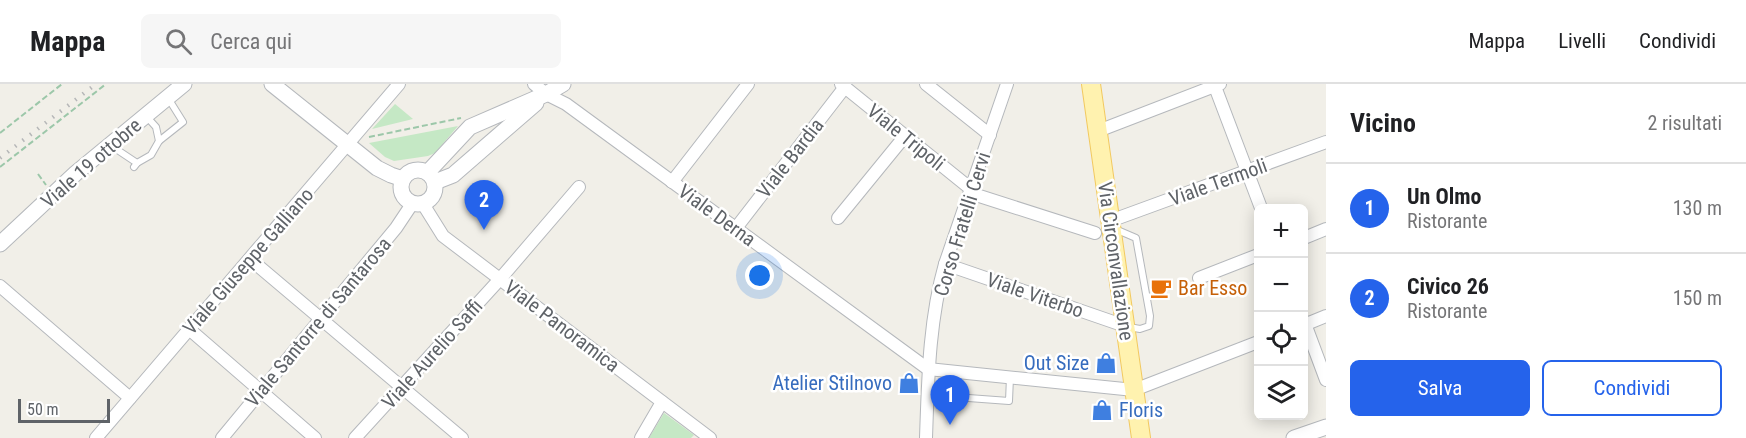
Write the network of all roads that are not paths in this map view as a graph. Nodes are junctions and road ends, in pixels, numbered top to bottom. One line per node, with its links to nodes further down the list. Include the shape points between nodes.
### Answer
1 (184, 84): 12 (street, Viale 19 ottobre)
2 (272, 84): 18 (street)
3 (399, 84): 18 (street, Viale Giuseppe Galliano)
4 (563, 84): 11 (street)
5 (748, 84): 24 (street)
6 (926, 84): 15 (street)
7 (1007, 84): 15 (street, Corso Fratelli Cervi)
8 (1091, 84): 14 (main road, Via Circonvallazione)
9 (1216, 85): 14 (street); 21 (street)
10 (843, 86): 16 (street, Viale Tripoli); 31 (street, Viale Bardia)
11 (542, 87): 22 (street, via 470,127); 22 (street, via 453,175); 24 (street, Viale Derna)
12 (168, 97): 13 (street, Viale 19 ottobre); 17 (lane, via 183,122)
13 (146, 115): 17 (lane, via 156,127); 20 (street, Viale 19 ottobre)
14 (1098, 131): 30 (main road, Via Circonvallazione)
15 (990, 135): 26 (street, Corso Fratelli Cervi)
16 (905, 136): 26 (street, Viale Tripoli); 29 (street)
17 (159, 141): 20 (lane, via 151,155 136,165)
18 (350, 142): 23 (street, via 377,168); 36 (street, Viale Giuseppe Galliano)
19 (1326, 142): 21 (street, Viale Termoli)
20 (112, 143): 34 (street, Viale 19 ottobre)
21 (1247, 171): 28 (street); 30 (street, Viale Termoli)
22 (432, 177): 23 (street, via 415,170); 27 (street, via 434,196)
23 (403, 179): 27 (street, via 404,198)
24 (672, 182): 31 (street, Viale Derna)
25 (579, 187): 39 (street, Viale Aurelio Saffi)
26 (970, 191): 30 (street); 37 (street, Corso Fratelli Cervi)
27 (418, 204): 39 (street, Viale Panoramica, via 443,236); 42 (street, Viale Santorre di Santarosa)
28 (1259, 204)
29 (838, 218)
30 (1105, 227): 44 (main road, Via Circonvallazione); 44 (lane, via 1136,238 1149,326)
31 (736, 228): 48 (street, Viale Derna)
32 (1326, 229): 33 (street)
33 (1308, 236)
34 (0, 244)
35 (1254, 257): 38 (street)
36 (250, 258): 42 (street); 45 (street, Viale Giuseppe Galliano)
37 (945, 264): 44 (street, Viale Viterbo); 48 (street, Corso Fratelli Cervi)
38 (1199, 278)
39 (500, 279): 51 (street, Viale Aurelio Saffi); 56 (street, Viale Panoramica)
40 (0, 286): 55 (street)
41 (1326, 316): 43 (street)
42 (321, 318): 51 (street); 53 (street, Viale Santorre di Santarosa)
43 (1308, 323)
44 (1125, 326): 52 (main road, Via Circonvallazione)
45 (189, 329): 53 (street); 55 (street, Viale Giuseppe Galliano)
46 (1308, 334): 50 (street)
47 (1254, 344): 52 (street)
48 (928, 369): 49 (street); 54 (street, Corso Fratelli Cervi)
49 (1010, 377): 52 (street); 54 (lane, via 1009,401)
50 (1326, 380)
51 (402, 387): 61 (street, Viale Aurelio Saffi); 62 (street)
52 (1134, 390): 66 (main road, Via Circonvallazione)
53 (261, 391): 59 (street, Viale Santorre di Santarosa); 60 (street)
54 (928, 395): 65 (street, Corso Fratelli Cervi)
55 (130, 398): 58 (street, Viale Giuseppe Galliano)
56 (662, 402): 63 (street); 64 (street, Viale Panoramica)
57 (1326, 427): 67 (street)
58 (96, 438)
59 (222, 438)
60 (315, 438)
61 (355, 438)
62 (462, 438)
63 (640, 438)
64 (710, 438)
65 (926, 438)
66 (1141, 438)
67 (1294, 438)

